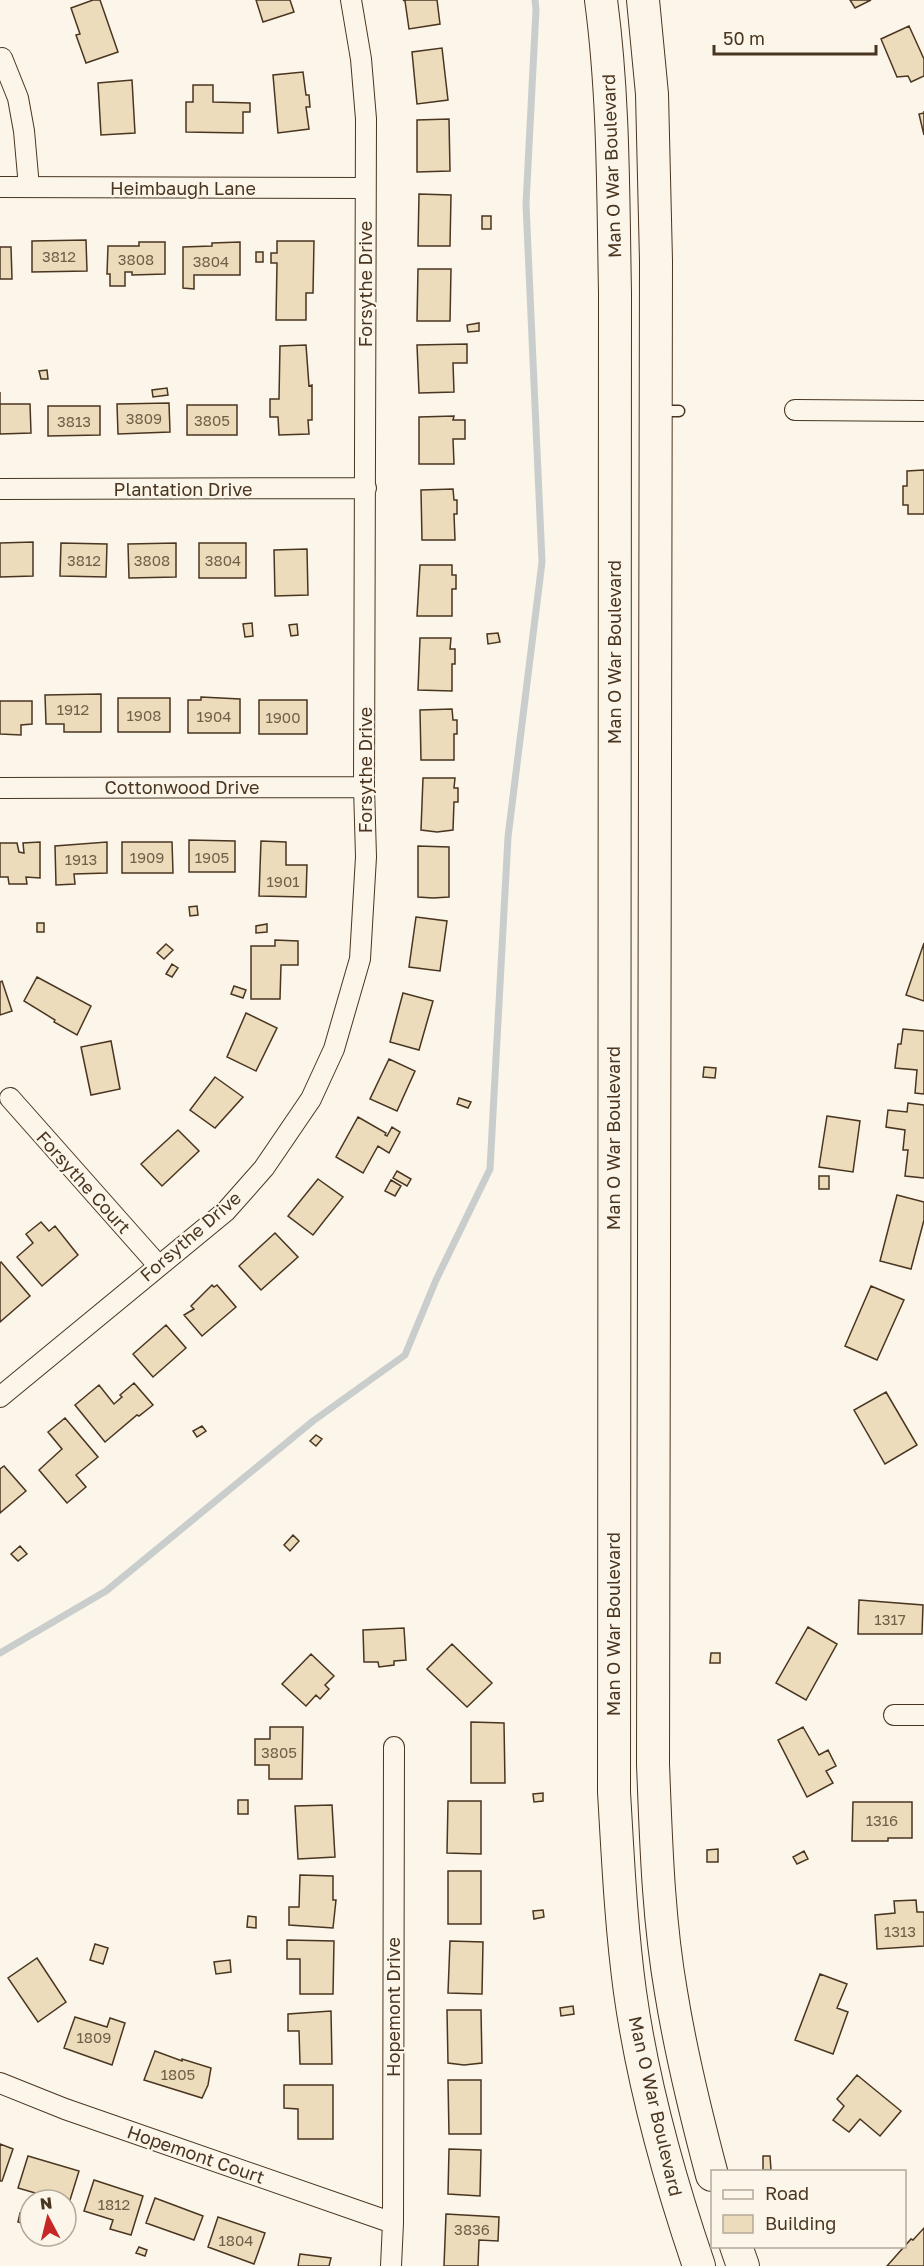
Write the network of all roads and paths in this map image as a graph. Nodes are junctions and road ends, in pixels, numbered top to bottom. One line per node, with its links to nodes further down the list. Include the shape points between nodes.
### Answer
1 (351, 0): 7 (street, Forsythe Drive, via 366,119)
2 (601, 0): 25 (main road, Man O War Boulevard, via 613,138 615,292 614,1792 620,1903 640,2051 680,2210)
3 (643, 0): 21 (main road, Man O War Boulevard, via 652,94 656,261 667,411 653,1162 654,1775 657,1860 670,1991)
4 (2, 58): 6 (street, via 18,98)
5 (0, 187): 6 (street, Heimbaugh Lane)
6 (29, 187): 7 (street, Heimbaugh Lane)
7 (365, 188): 10 (street, Forsythe Drive)
8 (795, 410): 9 (street)
9 (924, 411)
10 (366, 488): 11 (street, Plantation Drive); 12 (street, Forsythe Drive)
11 (0, 489)
12 (364, 787): 13 (street, Cottonwood Drive); 15 (street, Forsythe Drive, via 366,856 360,959 334,1049 311,1099 264,1168 226,1211)
13 (0, 788)
14 (10, 1098): 15 (street, Forsythe Court)
15 (158, 1265): 16 (street, Forsythe Drive)
16 (0, 1397)
17 (894, 1715): 18 (street)
18 (924, 1715)
19 (394, 1747): 22 (street, Hopemont Drive)
20 (0, 2083): 22 (street, Hopemont Court, via 64,2109)
21 (711, 2171)
22 (393, 2223): 24 (street, Hopemont Drive)
23 (736, 2248): 26 (main road)
24 (391, 2266)
25 (699, 2266)
26 (743, 2266)

